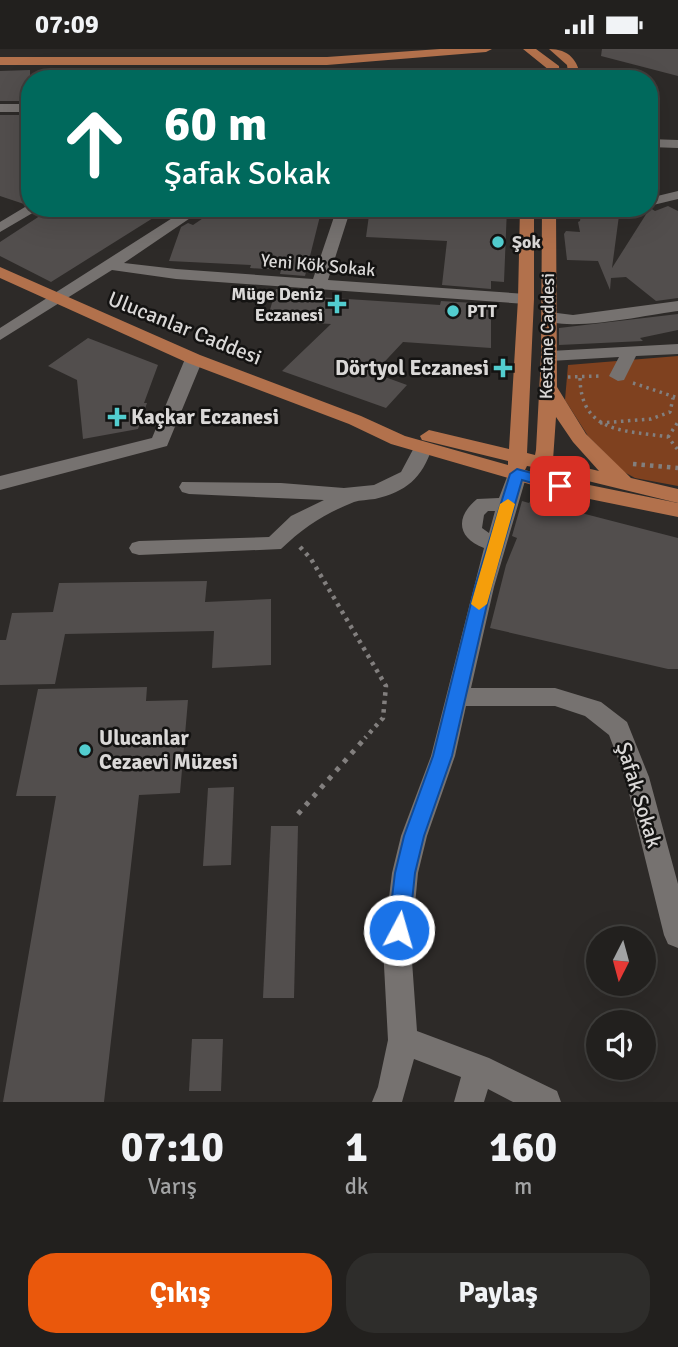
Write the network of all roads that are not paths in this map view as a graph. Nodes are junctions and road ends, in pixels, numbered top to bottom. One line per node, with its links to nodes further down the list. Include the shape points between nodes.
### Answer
1 (398, 49): 5 (main road, via 277,55)
2 (486, 49): 6 (main road, via 313,62)
3 (529, 49): 7 (main road)
4 (555, 49): 8 (main road)
5 (0, 51)
6 (0, 61)
7 (555, 70)
8 (574, 70)
9 (0, 108): 10 (street)
10 (21, 108)
11 (658, 143): 12 (street)
12 (678, 144)
13 (678, 195): 14 (street)
14 (658, 200)
15 (21, 215): 20 (street)
16 (184, 217): 21 (street)
17 (341, 217): 23 (street)
18 (527, 217): 25 (main road, Kestane Caddesi)
19 (550, 217): 27 (main road, Kestane Caddesi)
20 (0, 228)
21 (107, 265): 23 (street, Yeni Kök Sokak); 24 (street)
22 (0, 272): 24 (main road, Ulucanlar Caddesi)
23 (319, 284): 25 (street, Yeni Kök Sokak)
24 (54, 298): 28 (street); 32 (main road, Ulucanlar Caddesi)
25 (526, 299): 37 (main road, Kestane Caddesi)
26 (678, 306): 27 (street, via 573,320)
27 (549, 317): 31 (main road, Kestane Caddesi)
28 (0, 335)
29 (678, 349): 30 (street)
30 (629, 354): 31 (street); 33 (street)
31 (550, 356): 34 (main road, Kestane Caddesi)
32 (194, 359): 35 (main road, Ulucanlar Caddesi); 39 (street, via 160,442)
33 (618, 376)
34 (548, 385): 38 (main road, Kestane Caddesi); 40 (main road, via 568,425 600,462)
35 (355, 420): 36 (main road, Ulucanlar Caddesi); 37 (main road, Ulucanlar Caddesi)
36 (423, 448): 37 (main road, Ulucanlar Caddesi); 42 (street, via 415,471 403,481)
37 (517, 465): 38 (main road, Ulucanlar Caddesi); 46 (street)
38 (542, 471): 40 (main road, Ulucanlar Caddesi); 44 (main road, Ulucanlar Caddesi)
39 (0, 484)
40 (627, 484): 43 (main road, Ulucanlar Caddesi)
41 (189, 487): 42 (street)
42 (350, 496): 45 (street, via 298,521 274,544)
43 (678, 496)
44 (678, 510)
45 (139, 548)
46 (457, 697): 47 (street, Şafak Sokak, via 555,697 593,709 619,729); 48 (street, via 405,873 397,947)
47 (678, 935)
48 (404, 1040): 49 (street); 50 (street)
49 (478, 1069): 51 (street); 52 (street)
50 (387, 1102)
51 (469, 1102)
52 (546, 1102)

